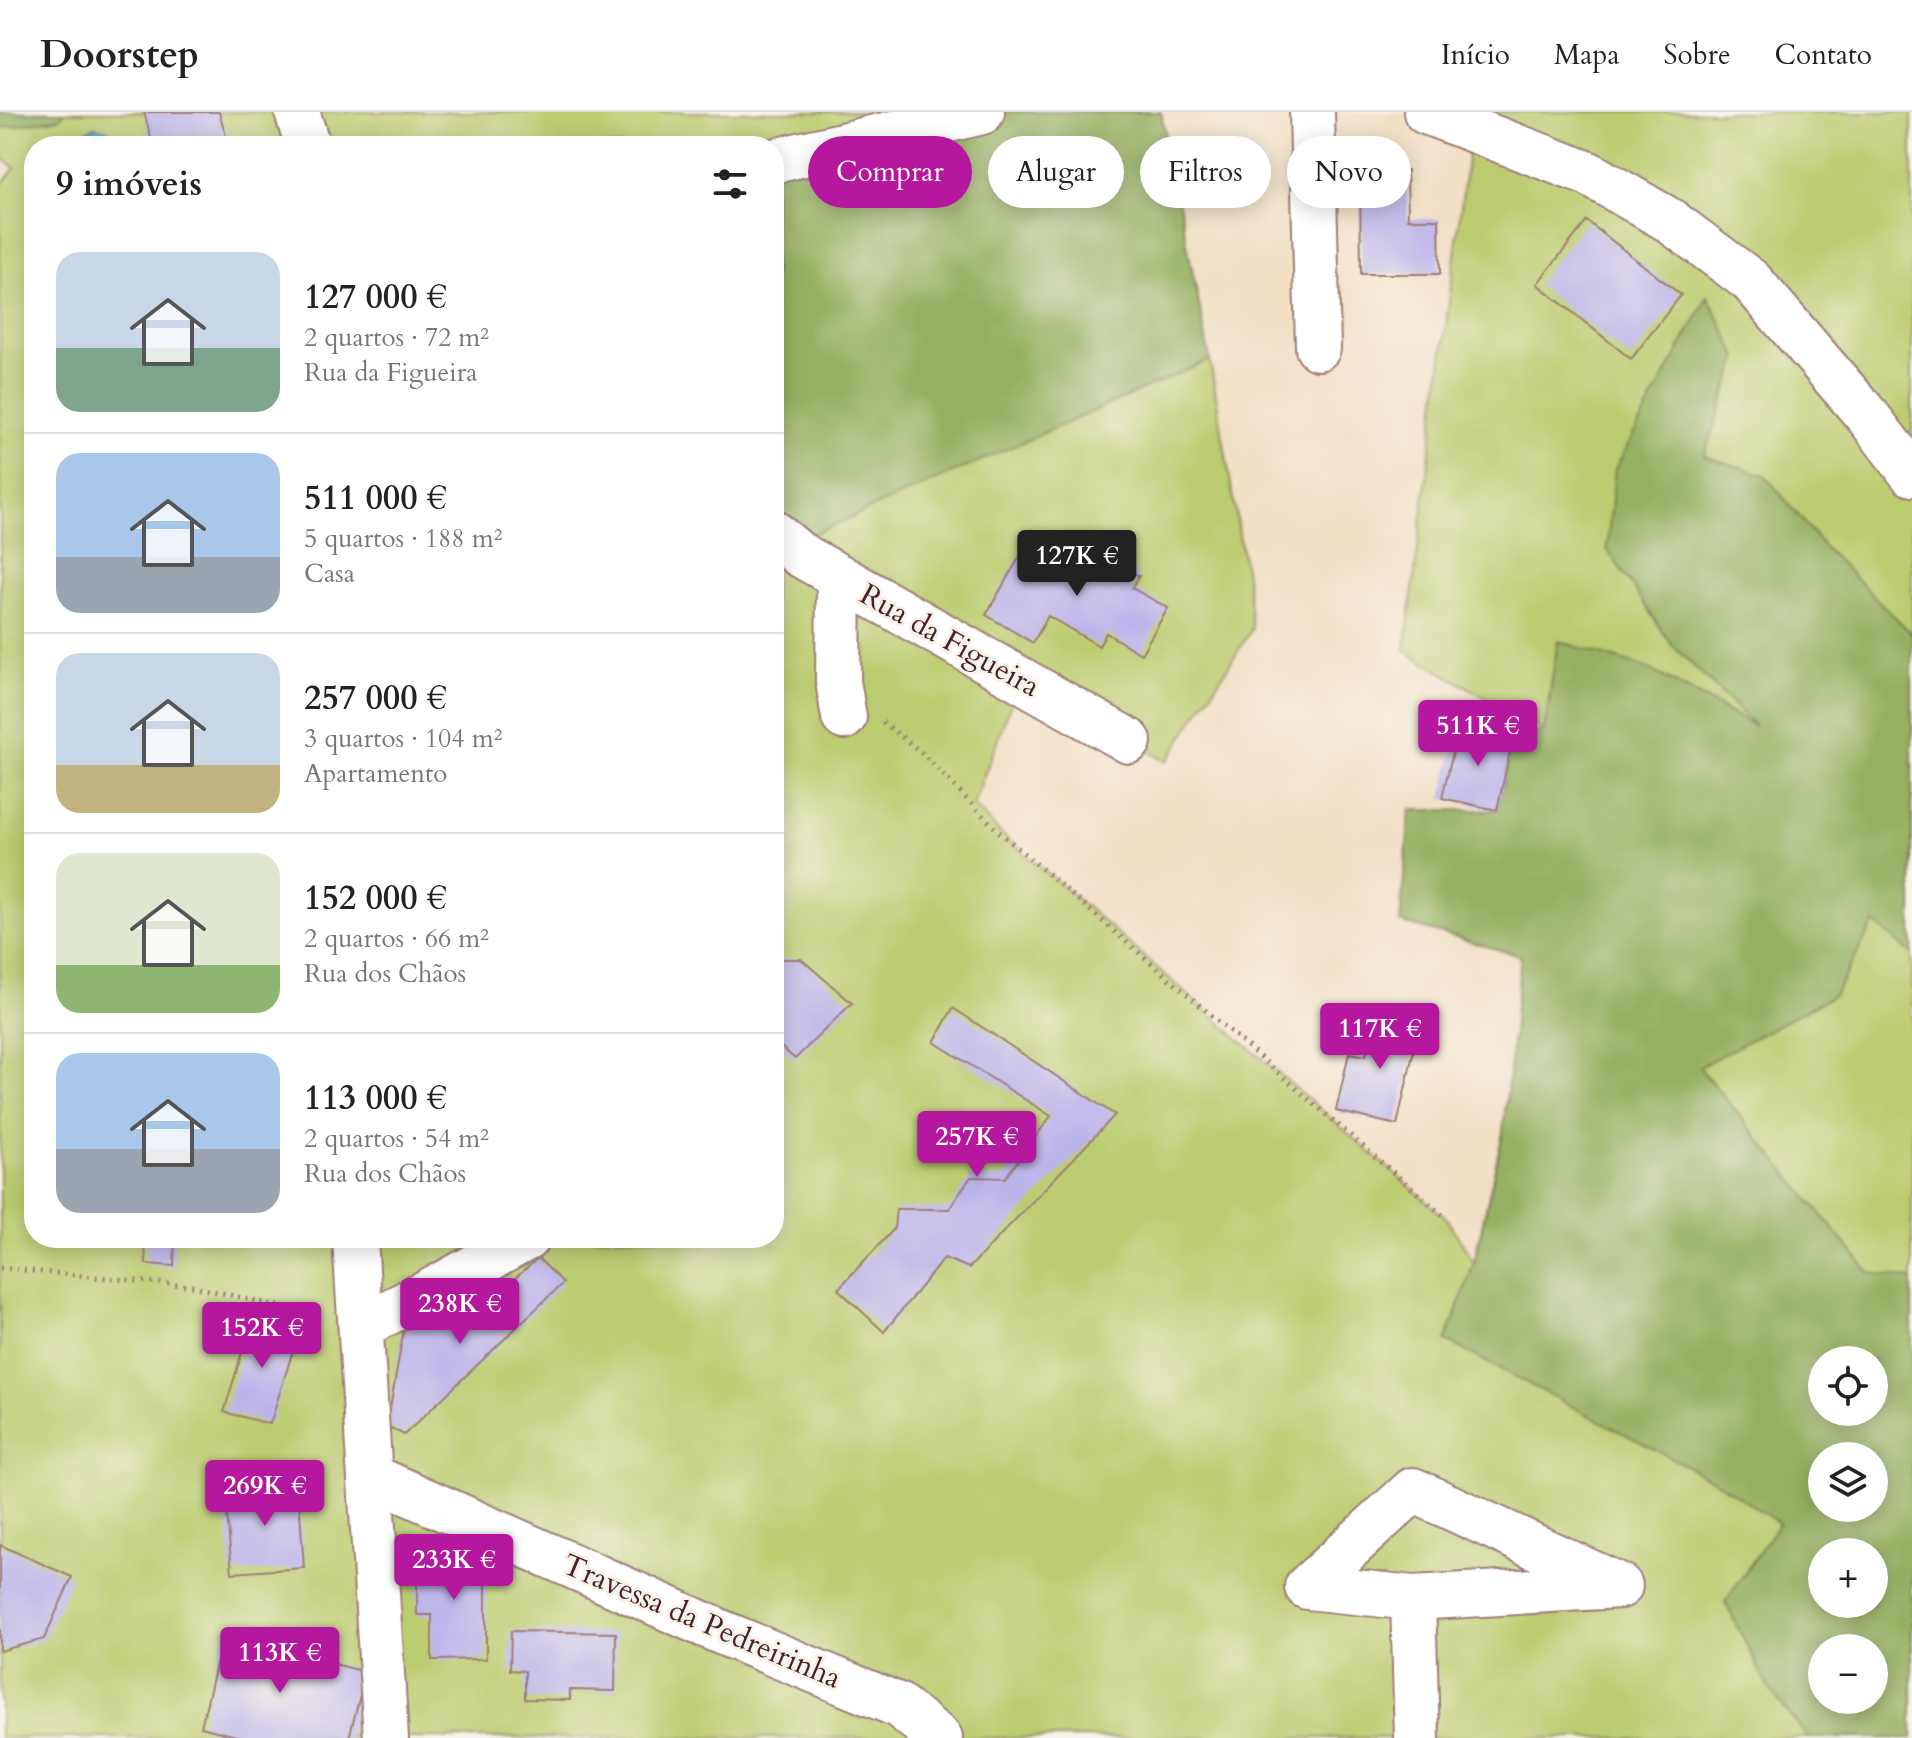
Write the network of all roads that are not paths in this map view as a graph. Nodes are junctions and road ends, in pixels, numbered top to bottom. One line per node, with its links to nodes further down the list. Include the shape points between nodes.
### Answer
1 (297, 112): 5 (street)
2 (982, 112): 6 (street)
3 (1312, 112): 7 (street)
4 (1426, 112): 8 (street, via 1589,174 1669,220 1751,281)
5 (305, 136)
6 (784, 159)
7 (1318, 348)
8 (1912, 474)
9 (784, 541): 10 (street, Rua da Figueira)
10 (839, 577): 11 (street, via 838,681); 12 (street, Rua da Figueira)
11 (863, 719)
12 (1129, 741)
13 (356, 1248): 15 (street)
14 (509, 1248): 15 (street)
15 (361, 1326): 16 (street)
16 (370, 1476): 18 (street); 19 (street, Travessa da Pedreirinha, via 898,1705)
17 (1413, 1598): 17 (street, via 1429,1597 1620,1586 1413,1490 1307,1587); 20 (street)
18 (386, 1738)
19 (940, 1738)
20 (1417, 1738)

